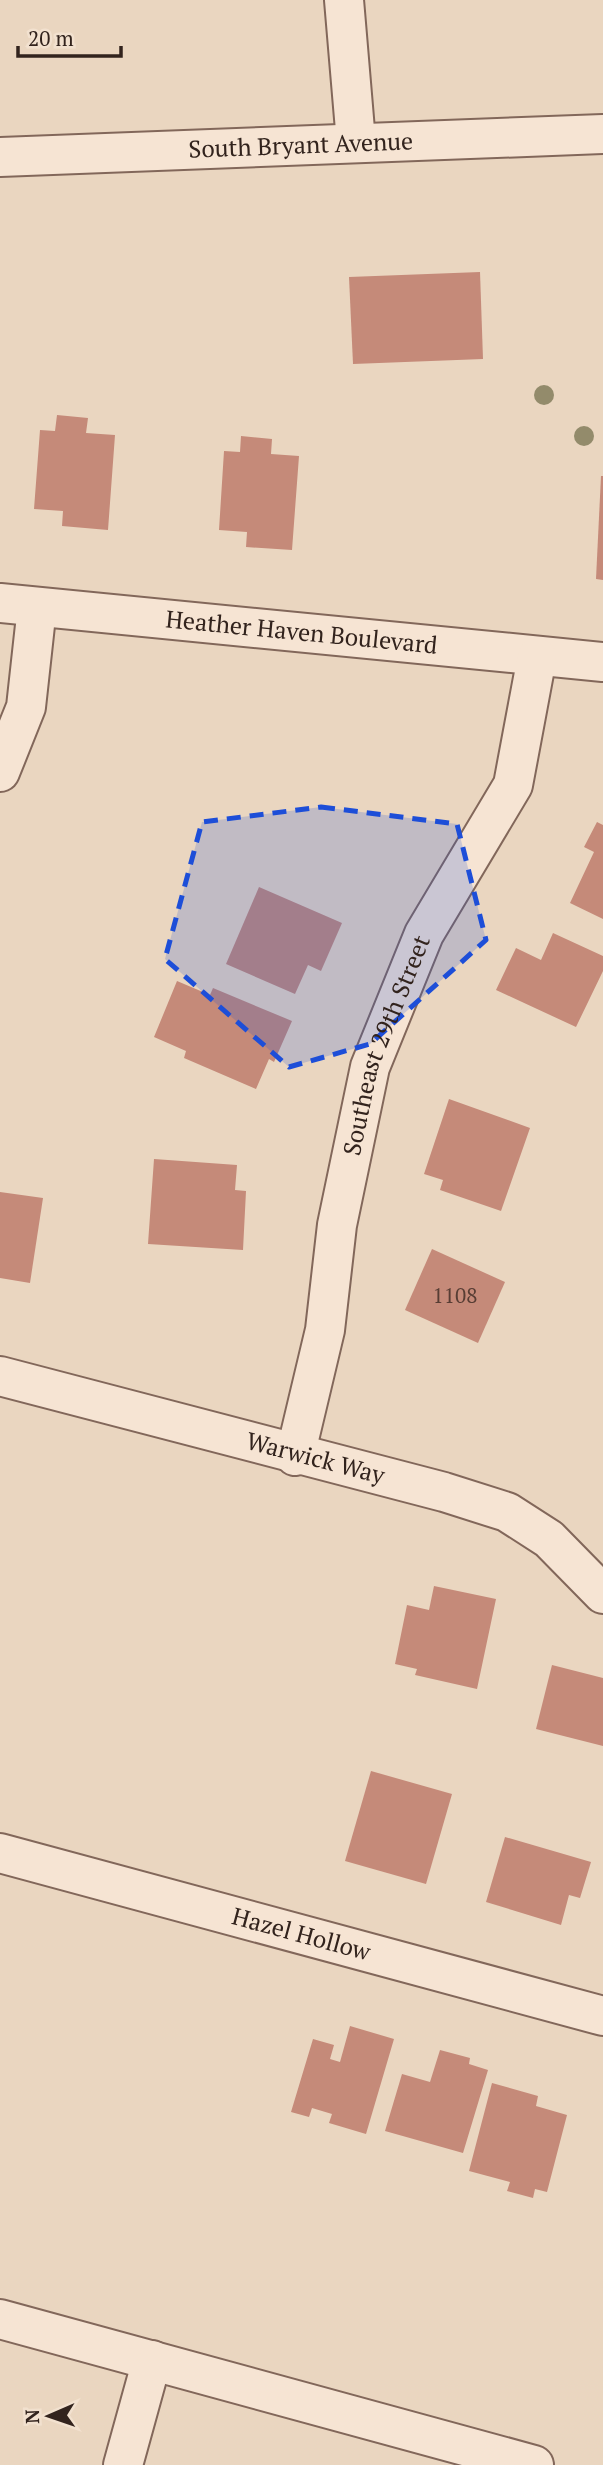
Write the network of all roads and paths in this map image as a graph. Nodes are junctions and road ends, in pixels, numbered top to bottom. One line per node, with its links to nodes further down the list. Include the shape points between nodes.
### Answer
1 (344, 0): 3 (street)
2 (603, 134): 3 (street, South Bryant Avenue)
3 (356, 142): 4 (street, South Bryant Avenue)
4 (0, 157)
5 (18, 605): 6 (street, Heather Haven Boulevard); 8 (street, via 26,707)
6 (537, 657): 7 (street, Heather Haven Boulevard); 10 (street, Southeast 29th Street, via 513,785 424,934 370,1067 337,1225 325,1330)
7 (603, 662)
8 (0, 772)
9 (0, 1376): 10 (street, Warwick Way)
10 (295, 1456): 11 (street, Warwick Way, via 507,1512 549,1539)
11 (603, 1594)
12 (0, 1853): 13 (street, Hazel Hollow)
13 (603, 2015)
14 (0, 2319): 15 (street)
15 (152, 2360): 16 (street); 17 (street)
16 (123, 2465)
17 (534, 2465)

